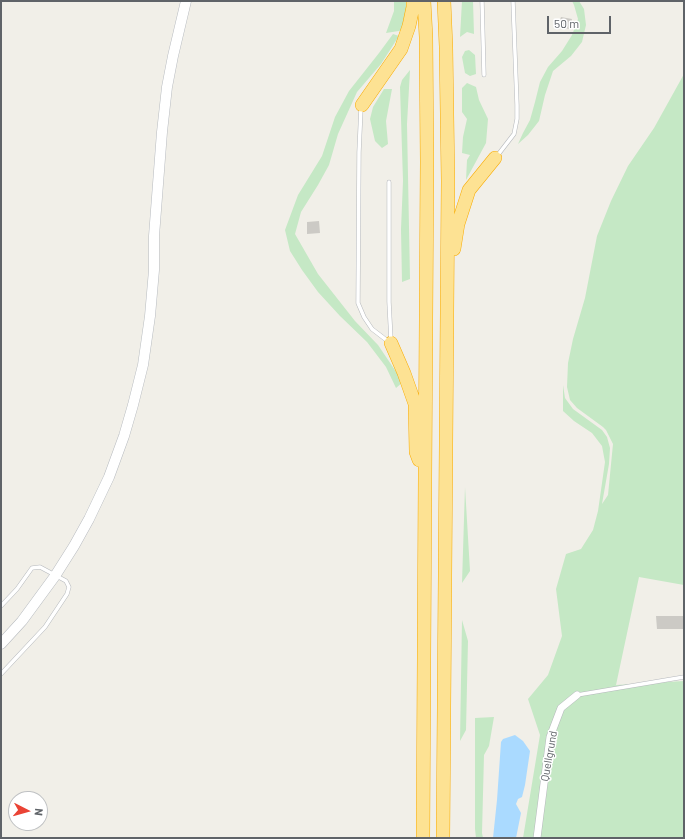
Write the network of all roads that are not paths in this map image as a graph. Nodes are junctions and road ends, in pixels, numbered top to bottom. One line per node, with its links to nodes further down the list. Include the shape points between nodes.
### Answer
1 (186, 1): 14 (main road, via 167,88 154,236 154,278 143,365 124,436 109,477 89,519)
2 (413, 1): 8 (highway, via 409,26 401,49)
3 (424, 1): 13 (highway, via 427,162)
4 (444, 1): 11 (highway, via 448,181)
5 (482, 1): 7 (lane)
6 (513, 1): 9 (lane, via 517,118 514,134)
7 (484, 75)
8 (362, 105): 12 (lane, via 359,152 358,303 372,329)
9 (495, 158): 11 (highway, via 469,190 458,224)
10 (390, 182): 12 (lane)
11 (447, 288): 21 (highway)
12 (391, 343): 13 (highway, via 415,404 416,452)
13 (425, 477): 20 (highway)
14 (56, 576): 15 (lane, via 40,567 32,568); 16 (main road); 17 (lane, via 66,581 70,587 67,594 45,627)
15 (1, 606)
16 (1, 644)
17 (1, 674)
18 (684, 677): 19 (lane, Quellgrund)
19 (577, 695): 22 (street, Quellgrund, via 561,708 550,737)
20 (423, 838)
21 (443, 838)
22 (537, 838)

